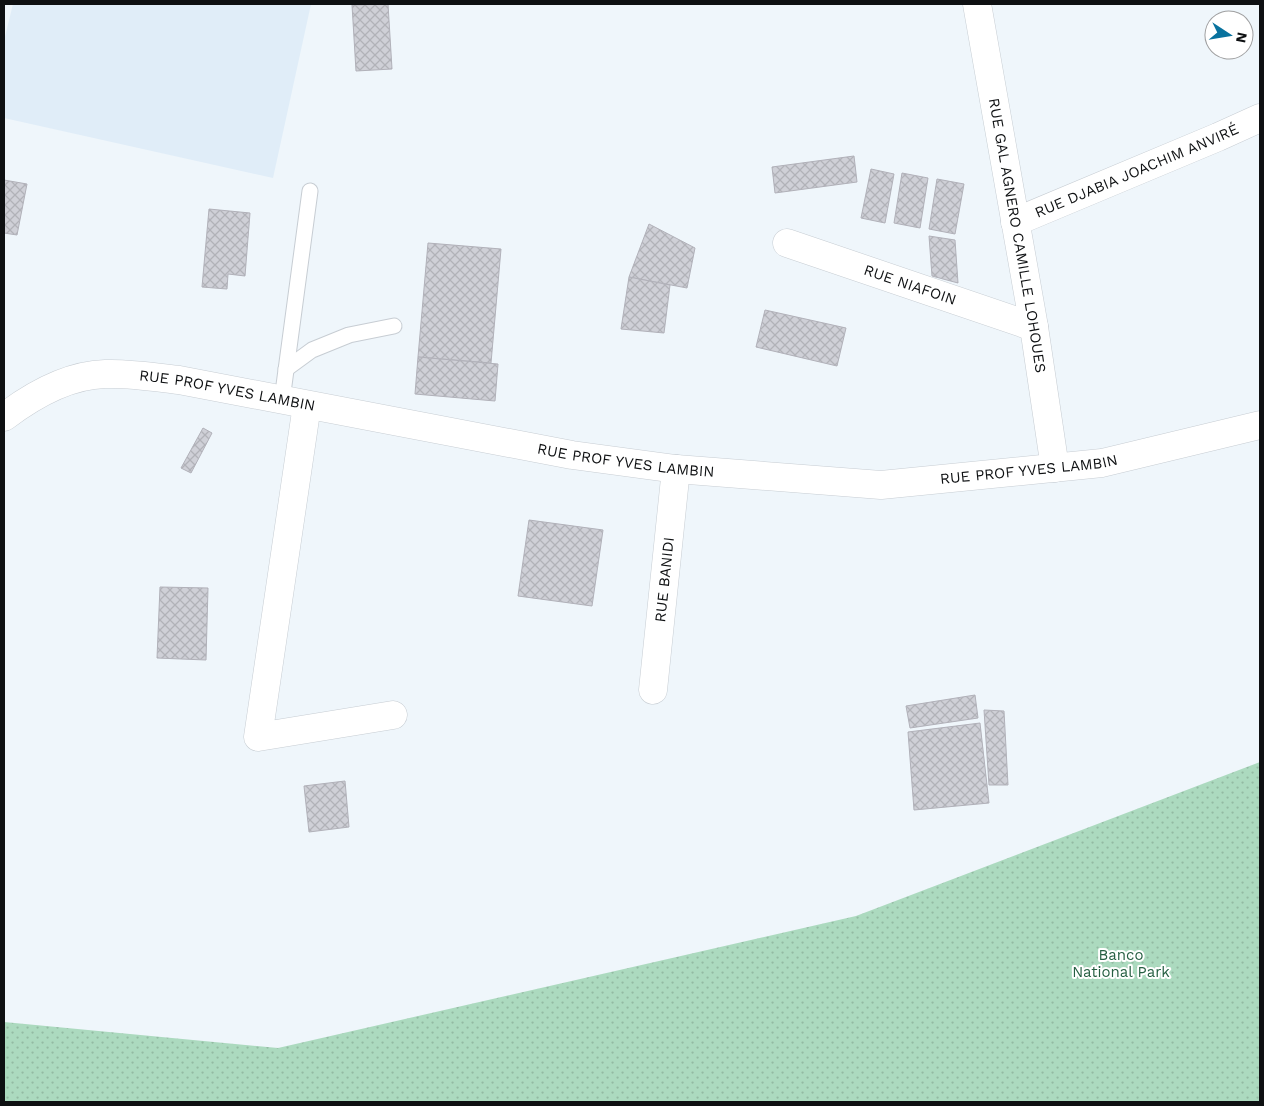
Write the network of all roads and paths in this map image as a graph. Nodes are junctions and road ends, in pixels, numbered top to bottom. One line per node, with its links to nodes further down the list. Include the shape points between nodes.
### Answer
1 (977, 4): 4 (street, RUE GAL AGNERO CAMILLE LOHOUES)
2 (1260, 118): 4 (street, RUE DJABIA JOACHIM ANVIRÉ)
3 (310, 192): 8 (lane)
4 (1015, 222): 7 (street, RUE GAL AGNERO CAMILLE LOHOUES)
5 (787, 242): 7 (street, RUE NIAFOIN)
6 (394, 326): 8 (lane, via 349,335 312,350)
7 (1034, 327): 12 (street, RUE GAL AGNERO CAMILLE LOHOUES)
8 (286, 369): 9 (lane)
9 (294, 403): 10 (street, RUE PROF YVES LAMBIN, via 178,380 104,374 80,377 48,390); 13 (street, RUE PROF YVES LAMBIN, via 572,455); 15 (street, via 258,736)
10 (4, 417)
11 (1260, 425): 12 (street, RUE PROF YVES LAMBIN, via 1102,463)
12 (1055, 468): 13 (street, RUE PROF YVES LAMBIN, via 881,485)
13 (676, 469): 14 (street, RUE BANIDI)
14 (653, 690)
15 (393, 715)

